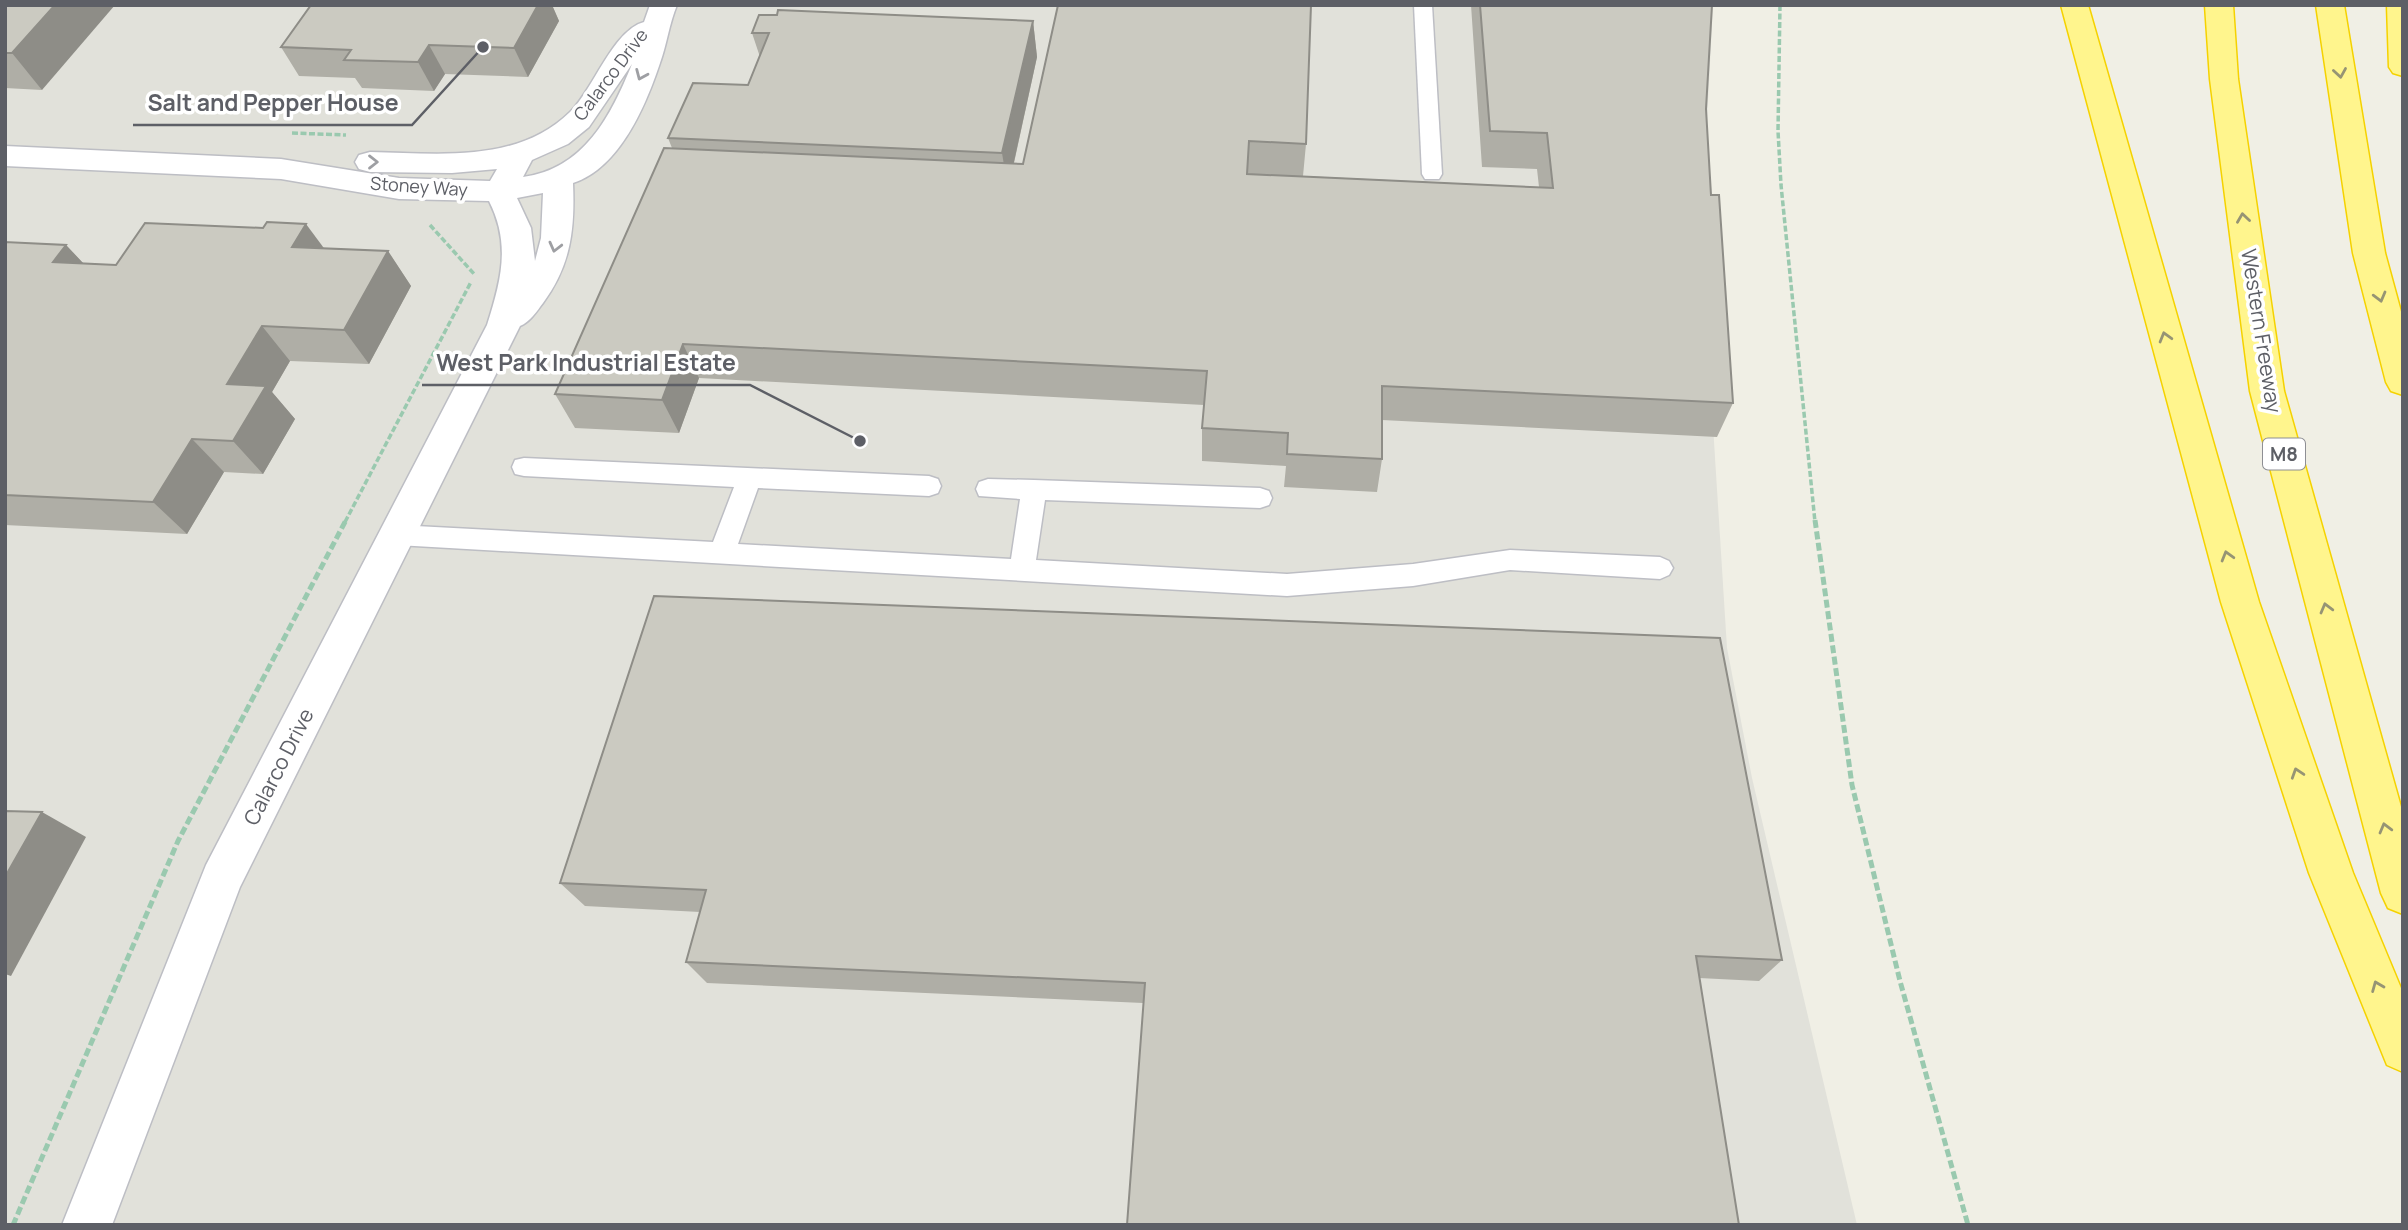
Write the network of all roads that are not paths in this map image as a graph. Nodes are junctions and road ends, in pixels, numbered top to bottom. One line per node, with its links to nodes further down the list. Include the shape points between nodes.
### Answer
1 (1423, 5): 11 (lane)
2 (2074, 5): 27 (highway, one-way to 2, via 2331,873 2240,602)
3 (2219, 5): 26 (highway, Western Freeway / M8, one-way to 3, via 2267,391 2224,79)
4 (2330, 5): 15 (highway, one-way to 15, via 2369,253)
5 (2401, 5): 7 (highway)
6 (662, 8): 8 (street, Calarco Drive, via 578,122 540,148); 12 (street, Calarco Drive, one-way to 12, via 650,54 615,128 596,155)
7 (2403, 67)
8 (520, 155): 10 (street, Stoney Way, one-way to 8, via 342,162 470,162); 12 (street); 13 (street)
9 (5, 156): 10 (street, Stoney Way)
10 (281, 169): 13 (street, Stoney Way, via 322,178)
11 (1432, 174)
12 (558, 180): 13 (street, Stoney Way); 14 (street, Calarco Drive, one-way to 14, via 558,247 543,281)
13 (499, 192): 14 (street, Calarco Drive, via 518,229 522,253)
14 (503, 325): 22 (street, Calarco Drive)
15 (2403, 382)
16 (524, 467): 17 (lane)
17 (749, 478): 18 (lane); 23 (lane)
18 (929, 486)
19 (988, 489): 20 (lane)
20 (1034, 490): 21 (lane); 25 (lane)
21 (1260, 498)
22 (397, 535): 23 (lane); 28 (street, Calarco Drive, via 222,880)
23 (722, 553): 25 (lane)
24 (1660, 568): 25 (lane, via 1510,560 1413,575 1287,585)
25 (1022, 570)
26 (2403, 894)
27 (2403, 1049)
28 (87, 1225)

